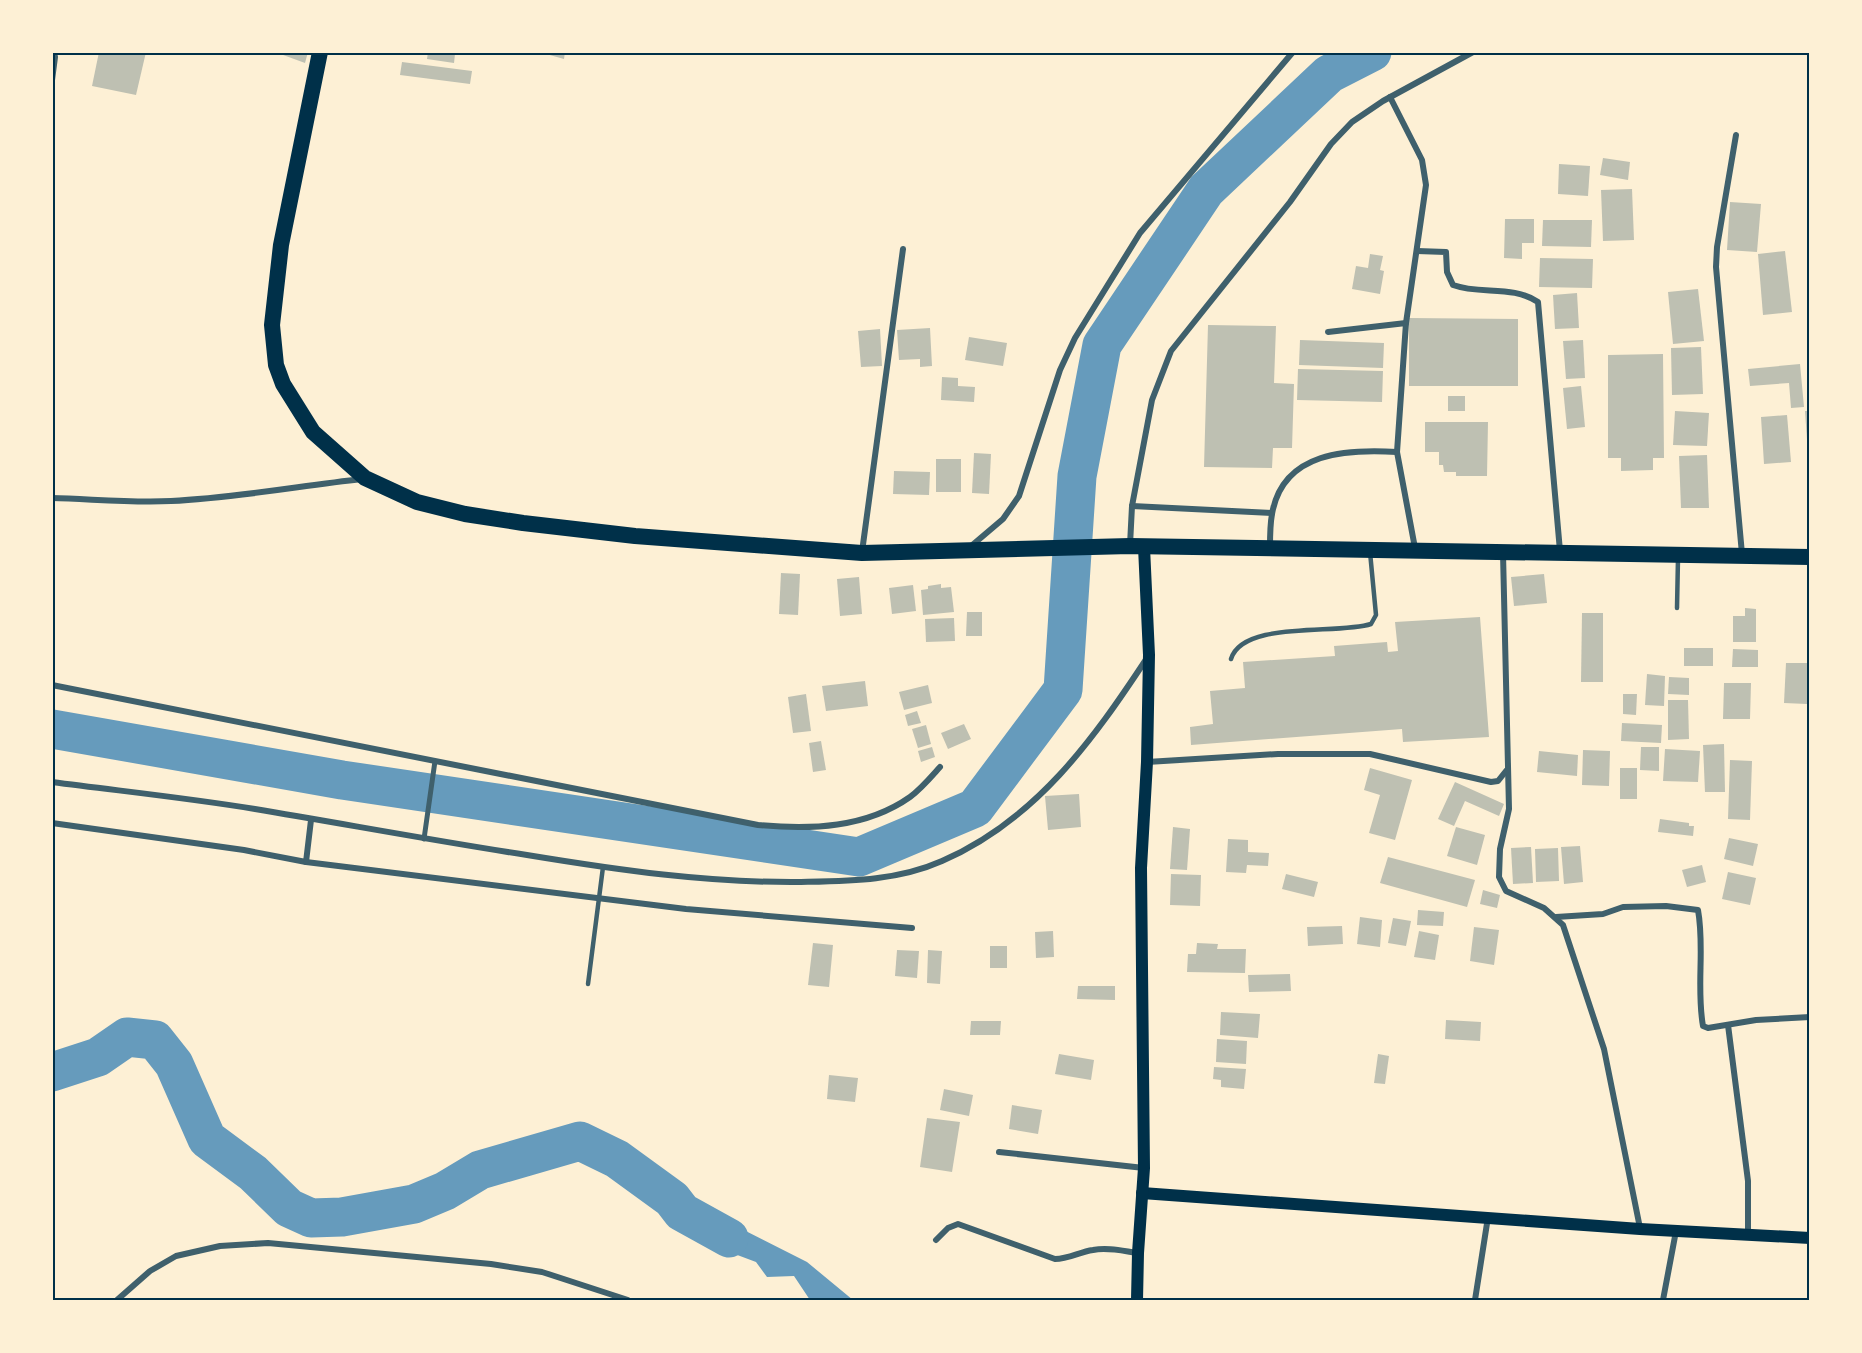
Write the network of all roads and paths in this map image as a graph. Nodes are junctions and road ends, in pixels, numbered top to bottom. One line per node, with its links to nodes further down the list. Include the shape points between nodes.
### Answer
1 (320, 52): 13 (highway, via 282,245 272,325 276,365 283,384 313,432)
2 (1293, 52): 18 (street, via 1140,233 1075,338 1060,370 1019,496 1003,519)
3 (1473, 52): 6 (street)
4 (55, 57): 5 (street)
5 (52, 80)
6 (1390, 97): 9 (street, via 1422,160 1426,185); 15 (street, via 1366,111 1331,144 1290,202 1171,351 1152,400)
7 (1736, 135): 26 (street, via 1716,267)
8 (903, 249): 24 (street)
9 (1417, 251): 10 (street); 23 (street, via 1446,252 1447,272 1453,285 1513,292 1538,302)
10 (1406, 323): 11 (street); 12 (street)
11 (1328, 332)
12 (1397, 452): 16 (street, via 1355,450 1309,463 1283,487); 21 (street)
13 (365, 478): 14 (street, via 249,495 171,501); 24 (highway, via 417,502 523,523 635,536)
14 (52, 498)
15 (1132, 506): 16 (street); 17 (street)
16 (1272, 513): 19 (street)
17 (1137, 547): 18 (highway); 19 (highway); 29 (main road)
18 (968, 549): 24 (highway)
19 (1269, 549): 20 (highway)
20 (1370, 550): 21 (highway); 30 (lane, via 1376,615 1371,624 1262,635 1238,646)
21 (1416, 550): 22 (highway)
22 (1503, 551): 23 (highway); 35 (street)
23 (1560, 551): 25 (highway)
24 (862, 553)
25 (1678, 555): 26 (highway); 28 (lane)
26 (1742, 557): 27 (highway)
27 (1809, 557)
28 (1677, 608)
29 (1149, 655): 33 (main road); 41 (street, via 1108,716 1046,792 988,837 938,863 881,878 754,883)
30 (1231, 659)
31 (52, 685): 32 (street)
32 (435, 762): 34 (street, via 791,828 847,823 893,808 913,795); 39 (street)
33 (1147, 762): 35 (street, via 1347,753 1414,762 1491,782 1498,781); 48 (main road, via 1141,868)
34 (940, 767)
35 (1506, 771): 42 (street, via 1509,809 1500,849 1499,877 1506,891)
36 (52, 782): 37 (street)
37 (311, 820): 39 (street); 40 (street)
38 (52, 823): 40 (street)
39 (424, 838): 41 (street)
40 (306, 862): 43 (street, via 686,909)
41 (603, 867): 44 (lane)
42 (1556, 917): 46 (street, via 1603,914 1623,907 1698,910 1699,1004 1703,1026); 51 (street, via 1573,952 1604,1049)
43 (912, 928)
44 (588, 984)
45 (1809, 1017): 46 (street)
46 (1728, 1025): 53 (street, via 1748,1181)
47 (999, 1152): 48 (street)
48 (1144, 1168): 49 (main road)
49 (1142, 1193): 50 (main road); 56 (main road)
50 (1488, 1217): 51 (main road); 60 (street)
51 (1640, 1229): 52 (main road)
52 (1676, 1231): 53 (main road); 61 (street)
53 (1748, 1234): 54 (main road)
54 (1809, 1238)
55 (936, 1240): 56 (street, via 958,1224 1055,1258 1105,1248)
56 (1138, 1252): 59 (main road)
57 (117, 1300): 58 (street, via 150,1271 176,1256 220,1246 268,1243 542,1272)
58 (628, 1300)
59 (1137, 1300)
60 (1475, 1300)
61 (1663, 1300)

